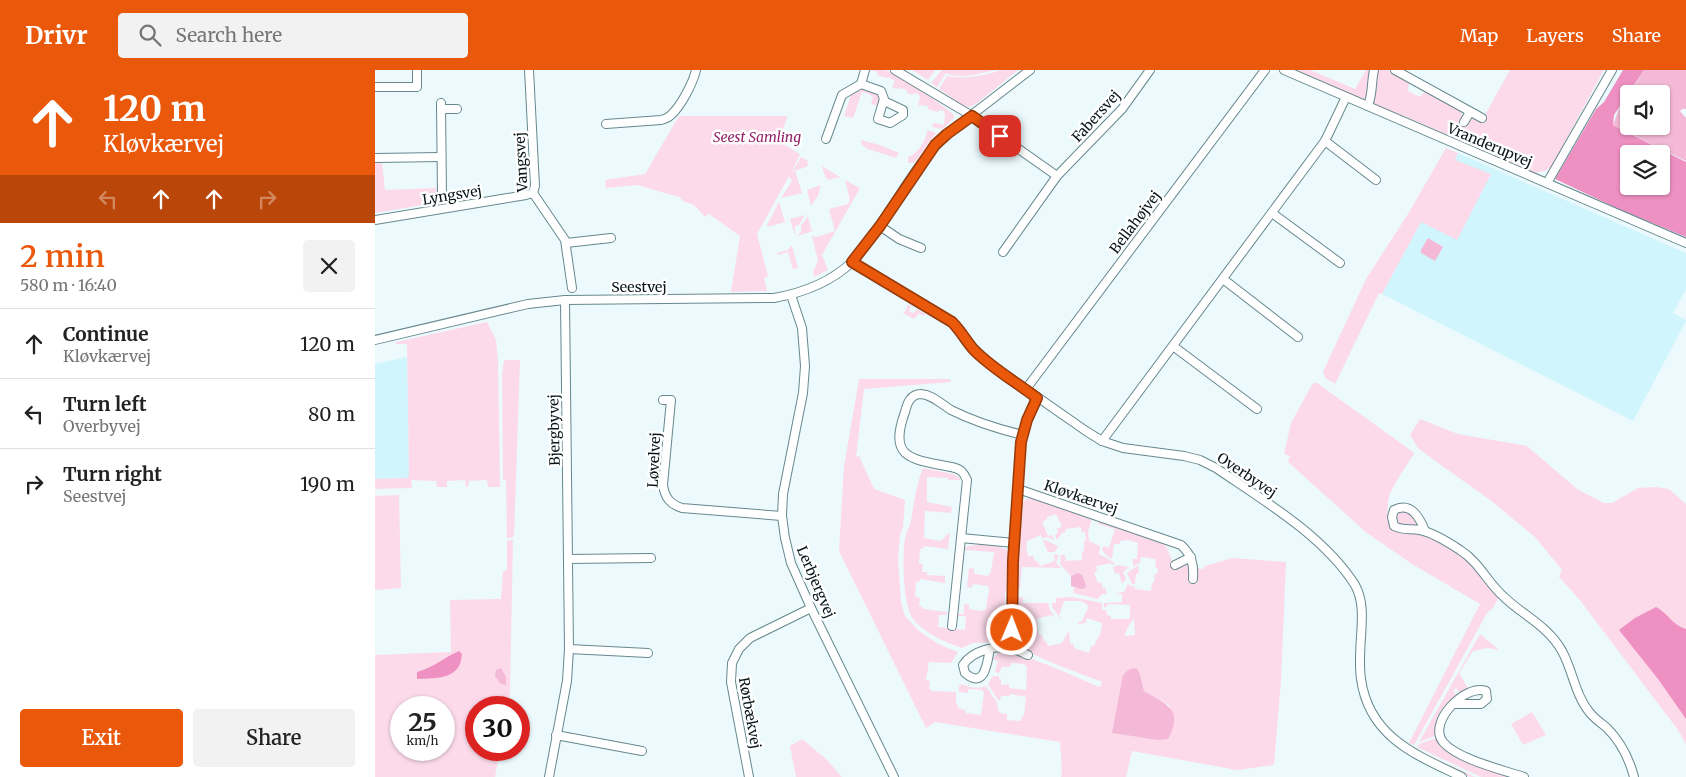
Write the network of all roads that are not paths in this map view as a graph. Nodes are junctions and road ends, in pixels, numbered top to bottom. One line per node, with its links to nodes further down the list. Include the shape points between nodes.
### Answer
1 (417, 70): 14 (street, via 417,87)
2 (529, 70): 31 (street, Vangsvej)
3 (696, 70): 23 (street, via 688,90 667,118)
4 (865, 70): 13 (street)
5 (895, 70): 20 (street)
6 (1030, 70): 20 (street, Seestvej)
7 (1150, 70): 28 (street, Fabersvej, via 1122,109)
8 (1265, 70): 52 (street, Bellahøjvej)
9 (1284, 70): 15 (street, Vranderupvej)
10 (1375, 70): 17 (street)
11 (1395, 70): 19 (street)
12 (1612, 70): 30 (street)
13 (861, 84): 16 (street, via 881,91); 24 (street, via 842,95)
14 (375, 87)
15 (1346, 97): 17 (street, Vranderupvej); 25 (street)
16 (884, 101)
17 (1368, 106): 30 (street, Vranderupvej)
18 (457, 109): 26 (street, via 441,106)
19 (1469, 112): 21 (street); 22 (street)
20 (972, 116): 28 (street); 37 (street, Seestvej, via 935,145)
21 (1482, 118)
22 (1464, 122)
23 (606, 124)
24 (826, 139)
25 (1325, 141): 29 (street); 35 (street)
26 (441, 157): 27 (street); 33 (street)
27 (375, 158)
28 (1057, 176): 42 (street, Fabersvej)
29 (1376, 180)
30 (1547, 183): 39 (street, Vranderupvej)
31 (533, 193): 36 (street, Lyngsvej); 40 (street, Vangsvej)
32 (457, 194): 33 (street)
33 (442, 197): 34 (street)
34 (432, 198)
35 (1272, 213): 44 (street); 45 (street)
36 (375, 220)
37 (880, 226): 41 (street); 43 (street, Seestvej)
38 (611, 238): 40 (street)
39 (1686, 242)
40 (566, 244): 46 (street, Vangsvej)
41 (921, 248)
42 (1003, 252)
43 (852, 262): 47 (street, Seestvej, via 838,274); 52 (street, Overbyvej, via 952,322 984,359)
44 (1340, 263)
45 (1223, 279): 49 (street); 51 (street)
46 (572, 288)
47 (791, 295): 48 (street, Seestvej, via 774,298); 59 (street, Lerbjergvej, via 801,328 805,366 783,494)
48 (565, 300): 50 (street, Seestvej, via 528,304); 65 (street, Bjergbyvej)
49 (1298, 337)
50 (375, 340)
51 (1173, 346): 55 (street); 57 (street)
52 (1025, 389): 53 (street, Overbyvej)
53 (1037, 398): 56 (street); 57 (street, Overbyvej)
54 (663, 400): 59 (street, Løvelvej, via 671,400 663,485 664,493 674,506)
55 (1257, 409)
56 (1023, 435): 58 (street); 61 (street, via 999,430 964,416 922,394 908,401 899,428 901,450 922,462 957,468 963,471 967,480)
57 (1102, 441): 81 (street, Overbyvej, via 1123,448 1200,460 1306,531 1335,560 1359,595 1362,612 1361,679 1377,722 1387,734 1412,752)
58 (1018, 490): 62 (street); 63 (street, Kløvkærvej, via 1181,545)
59 (783, 516): 68 (street, Lerbjergvej, via 791,563)
60 (1425, 531): 83 (street, via 1471,559 1503,597 1555,640 1579,696 1590,713 1621,744)
61 (961, 538): 62 (street); 69 (street)
62 (1014, 543): 70 (street)
63 (1191, 557): 66 (street); 67 (street)
64 (651, 558): 65 (street)
65 (569, 559): 71 (street, Bjergbyvej)
66 (1175, 565)
67 (1193, 579)
68 (811, 608): 79 (street, Rørbækvej, via 749,638 732,663 731,682); 80 (street, Lerbjergvej)
69 (952, 626)
70 (1012, 648): 72 (street); 74 (street)
71 (569, 649): 73 (street); 76 (street, Bjergbyvej, via 567,681)
72 (990, 649)
73 (648, 653)
74 (1027, 655)
75 (1454, 704): 82 (street, via 1439,727 1439,736 1444,744 1468,759)
76 (556, 735): 77 (street); 78 (street, Bjergbyvej)
77 (642, 751)
78 (549, 777)
79 (749, 777)
80 (894, 777)
81 (1462, 777)
82 (1524, 777)
83 (1634, 777)

